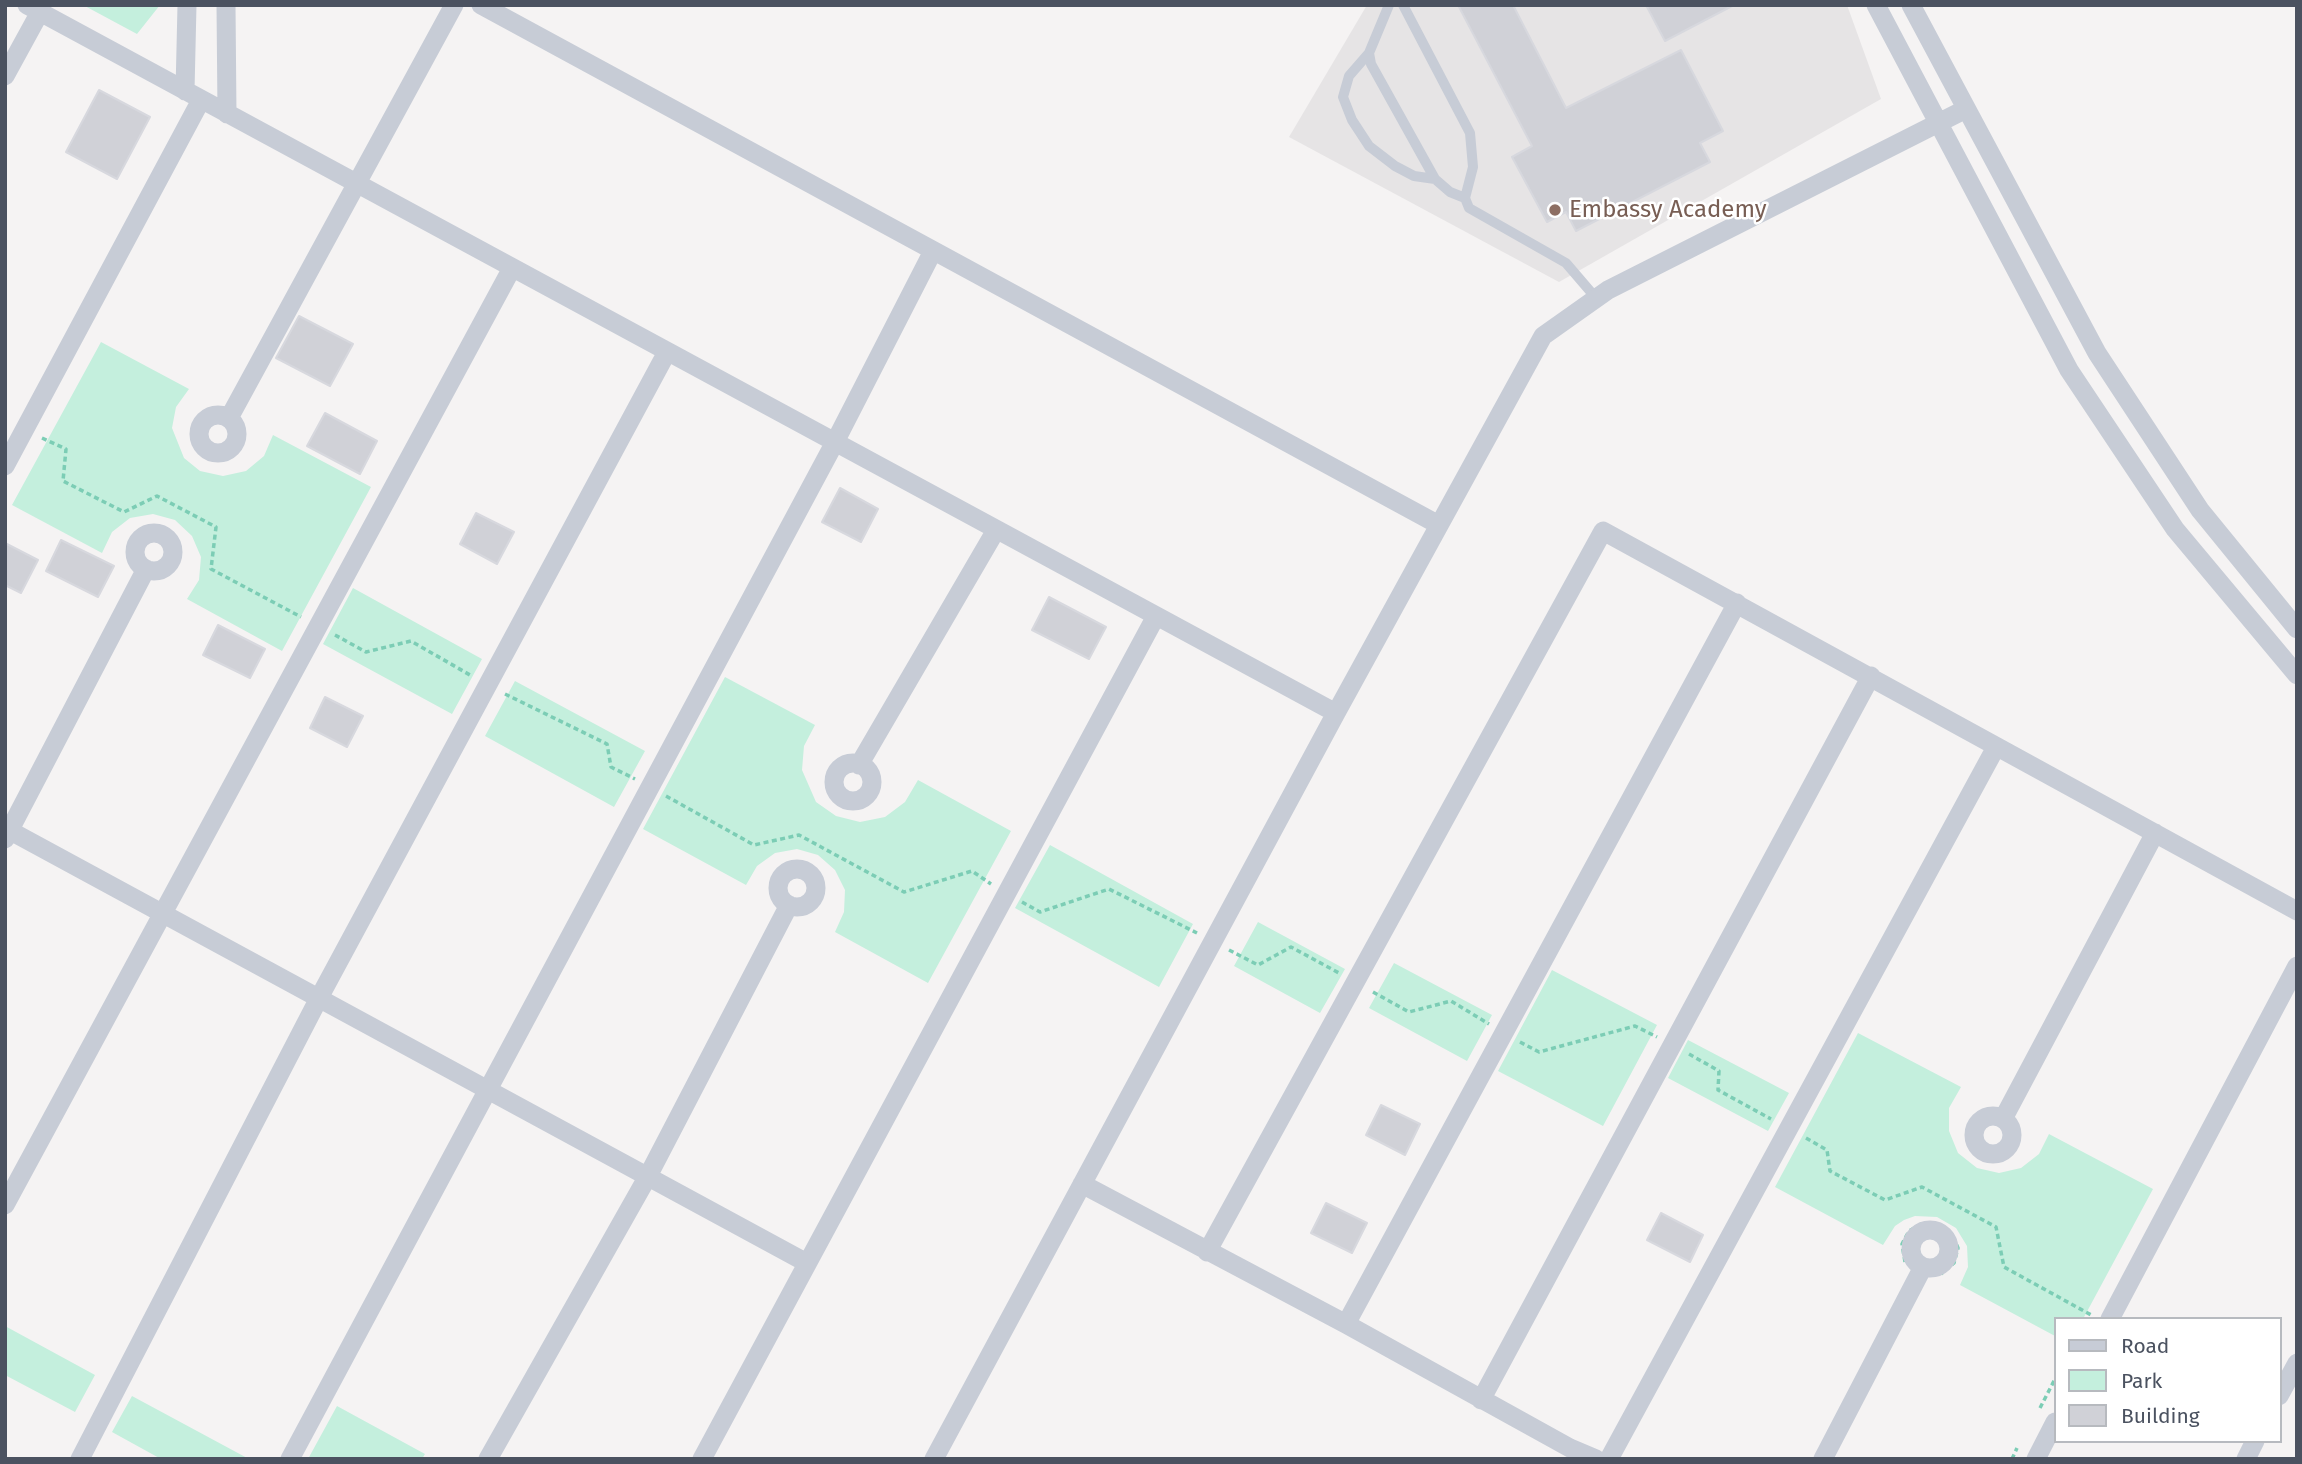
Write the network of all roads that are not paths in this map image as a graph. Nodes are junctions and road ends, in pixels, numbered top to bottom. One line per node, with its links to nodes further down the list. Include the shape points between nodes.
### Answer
1 (187, 5): 12 (street)
2 (226, 5): 14 (street)
3 (454, 5): 17 (street)
4 (481, 5): 19 (street)
5 (1389, 5): 10 (lane)
6 (1403, 5): 18 (lane, via 1470,133 1473,167)
7 (1876, 5): 15 (street)
8 (1911, 5): 13 (street)
9 (33, 9): 11 (street); 12 (street)
10 (1369, 53): 16 (lane); 16 (lane, via 1349,76 1343,97 1352,120 1369,146 1395,166 1414,176)
11 (5, 76)
12 (193, 95): 14 (street); 25 (street)
13 (1966, 109): 15 (street); 31 (street, via 2097,353 2200,510)
14 (227, 114): 17 (street)
15 (1938, 122): 21 (street); 33 (street, via 2069,370 2175,529)
16 (1435, 179): 18 (lane)
17 (356, 183): 20 (street); 23 (street)
18 (1465, 198): 21 (lane, via 1469,208 1566,263)
19 (933, 251): 24 (street); 26 (street)
20 (512, 268): 22 (street); 41 (street)
21 (1596, 298): 26 (street, via 1544,336)
22 (667, 352): 24 (street); 43 (street)
23 (229, 418)
24 (835, 442): 27 (street); 44 (street, via 641,782)
25 (5, 466)
26 (1439, 525): 34 (street)
27 (996, 530): 30 (street); 36 (street)
28 (146, 569): 37 (street)
29 (1737, 603): 32 (street); 49 (street, via 1603,531); 53 (street)
30 (1156, 616): 34 (street); 50 (street)
31 (2297, 629)
32 (1871, 676): 35 (street); 56 (street, via 1664,1040)
33 (2297, 676)
34 (1336, 713): 47 (street)
35 (1996, 747): 38 (street); 66 (street)
36 (859, 765)
37 (7, 833): 41 (street)
38 (2155, 833): 40 (street); 45 (street)
39 (789, 905): 46 (street)
40 (2297, 911)
41 (164, 915): 43 (street); 48 (street)
42 (2297, 966): 52 (street)
43 (319, 998): 44 (street); 60 (street)
44 (487, 1090): 46 (street); 61 (street)
45 (2003, 1119)
46 (648, 1177): 50 (street); 62 (street)
47 (1082, 1184): 49 (street); 64 (street)
48 (5, 1205)
49 (1207, 1252): 53 (street)
50 (807, 1263): 63 (street)
51 (1923, 1267): 67 (street)
52 (2111, 1317)
53 (1346, 1324): 56 (street)
54 (2297, 1363): 55 (street)
55 (2281, 1392)
56 (1481, 1400): 59 (street)
57 (2054, 1424): 68 (street)
58 (2254, 1443): 69 (street)
59 (1568, 1454): 65 (street)
60 (80, 1459)
61 (289, 1459)
62 (488, 1459)
63 (702, 1459)
64 (934, 1459)
65 (1596, 1459)
66 (1609, 1459)
67 (1823, 1459)
68 (2036, 1459)
69 (2246, 1459)

